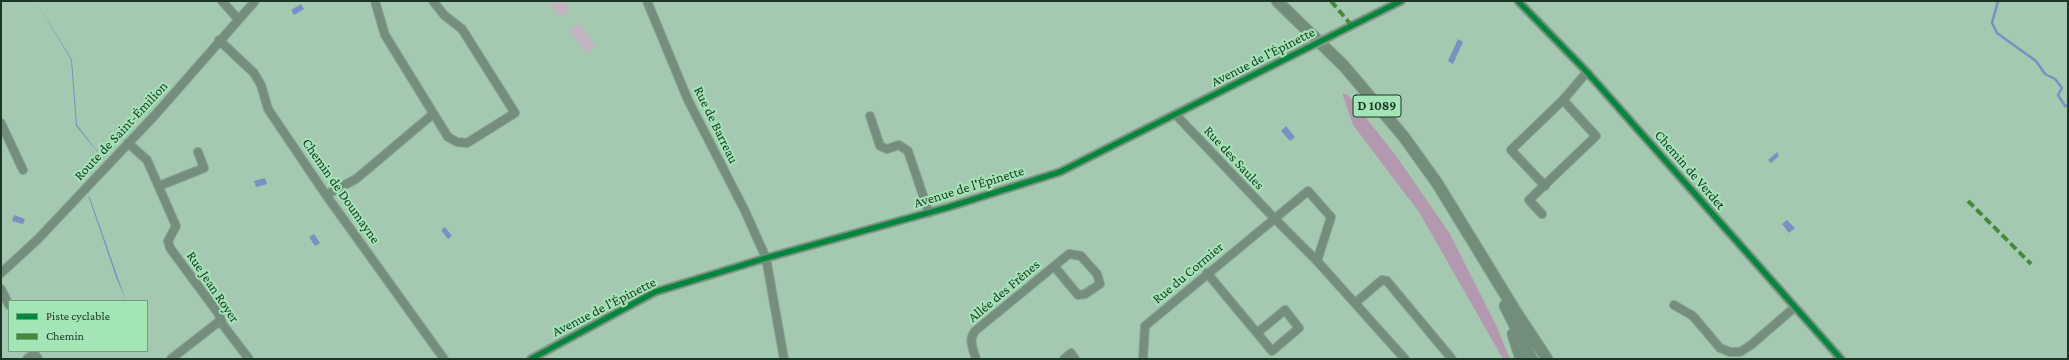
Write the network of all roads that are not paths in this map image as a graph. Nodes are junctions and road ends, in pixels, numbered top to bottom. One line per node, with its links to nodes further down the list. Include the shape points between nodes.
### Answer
1 (222, 1): 9 (street)
2 (254, 1): 9 (street, Route de Saint-Émilion)
3 (376, 1): 13 (street, via 385,35)
4 (433, 1): 13 (street, via 444,15 462,29 515,113 466,143 448,137)
5 (647, 1): 27 (street, Rue de Barreau, via 688,100)
6 (1277, 1): 26 (highway, D 1089, via 1344,66 1404,137 1437,182)
7 (1401, 1): 14 (street, Avenue de l'Épinette, bridge)
8 (1518, 1): 11 (street, Chemin de Verdet)
9 (238, 19): 10 (street, Route de Saint-Émilion)
10 (219, 40): 17 (street, Route de Saint-Émilion, via 167,102); 22 (street, Chemin de Doumayne, via 254,73 261,85 268,109)
11 (1587, 72): 12 (street); 37 (street, Chemin de Verdet)
12 (1563, 100): 21 (street, via 1511,150); 21 (street, via 1596,136)
13 (433, 114): 22 (street, via 356,179)
14 (1176, 115): 23 (street, Avenue de l'Épinette, via 1060,172); 25 (street, Rue des Saules)
15 (870, 116): 23 (street, via 880,146 887,149 899,145 908,151)
16 (1, 123): 19 (street)
17 (128, 143): 20 (street, via 147,160); 30 (street, Route de Saint-Émilion, via 38,239)
18 (198, 152): 20 (street, via 204,168)
19 (23, 170)
20 (159, 186): 38 (street, Rue Jean Royer, via 176,226 168,241 170,248)
21 (1544, 186): 24 (street, via 1529,200)
22 (326, 195): 44 (street, Chemin de Doumayne)
23 (930, 213): 27 (street, Avenue de l'Épinette)
24 (1542, 214)
25 (1274, 218): 28 (street, Rue des Saules); 28 (street, via 1308,191 1331,218); 31 (street, Rue du Cormier)
26 (1462, 224): 35 (highway, D 1089); 55 (highway)
27 (766, 258): 45 (street, Avenue de l'Épinette, via 655,292); 46 (street, Rue de Barreau)
28 (1317, 261): 34 (street, Rue des Saules)
29 (1054, 266): 29 (street, Allée des Frênes, via 1078,295 1085,294 1100,284 1097,274 1082,256 1069,254); 47 (street, Allée des Frênes, via 975,331 971,336 971,342)
30 (1, 273)
31 (1208, 273): 39 (street); 50 (street, Rue du Cormier, via 1145,326)
32 (1, 290): 33 (street)
33 (8, 303)
34 (1355, 303): 51 (street, Rue des Saules); 52 (street, via 1382,280 1387,281)
35 (1503, 303): 53 (highway); 54 (highway, D 1089)
36 (1674, 305): 37 (street, via 1693,316 1720,348 1730,352 1740,352 1751,345)
37 (1795, 308): 56 (street, Chemin de Verdet)
38 (221, 320): 42 (street); 43 (street, Rue Jean Royer)
39 (1257, 333): 39 (street, via 1272,351 1299,328 1285,310)
40 (35, 354): 41 (street)
41 (26, 359)
42 (170, 359)
43 (249, 359)
44 (444, 359)
45 (531, 359)
46 (784, 359)
47 (976, 359)
48 (1064, 359): 49 (street, via 1071,353)
49 (1075, 359)
50 (1143, 359)
51 (1405, 359)
52 (1452, 359)
53 (1521, 359)
54 (1532, 359)
55 (1547, 359)
56 (1841, 359)

